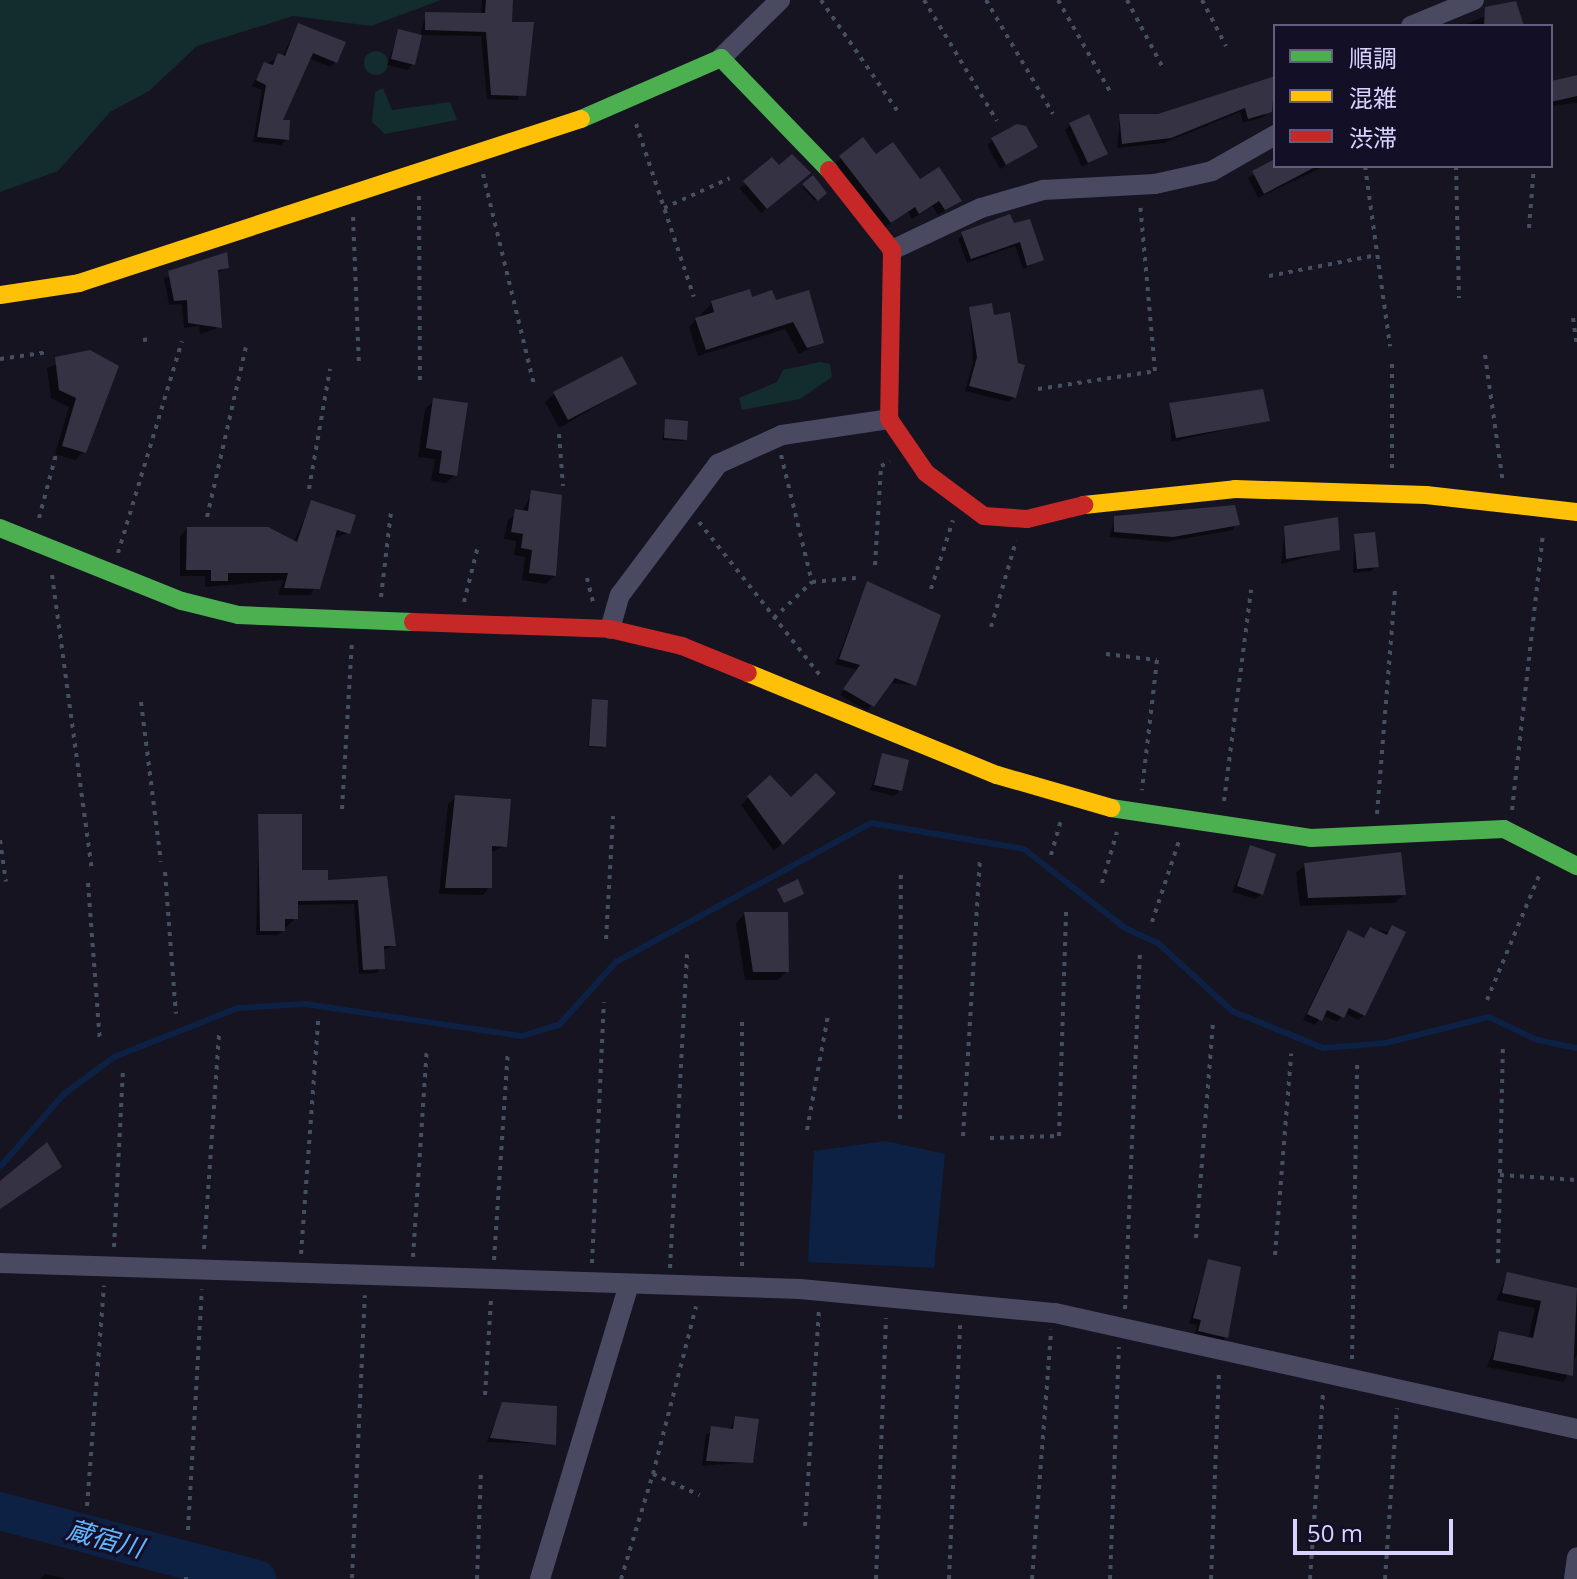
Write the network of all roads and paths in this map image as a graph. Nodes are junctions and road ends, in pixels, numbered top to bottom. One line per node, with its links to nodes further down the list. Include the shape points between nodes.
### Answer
1 (780, 0): 11 (street)
2 (821, 0): 14 (path)
3 (924, 0): 17 (path)
4 (986, 0): 15 (path)
5 (1058, 0): 13 (path)
6 (1127, 0): 12 (path)
7 (1202, 0): 10 (path)
8 (1474, 0): 9 (street)
9 (1416, 24)
10 (1226, 46)
11 (721, 58): 29 (street, via 824,163); 32 (street, via 630,103 79,283)
12 (1162, 66)
13 (1112, 95)
14 (897, 110)
15 (1053, 114)
16 (633, 116): 27 (path)
17 (997, 121)
18 (1273, 136): 29 (street, via 1212,171 1155,184 1043,190 981,208)
19 (481, 163): 49 (path)
20 (1365, 168): 30 (path)
21 (1456, 168): 34 (path)
22 (1534, 168): 28 (path)
23 (730, 178): 27 (path)
24 (419, 183): 48 (path)
25 (1139, 198): 50 (path, via 1155,371)
26 (353, 205): 46 (path)
27 (664, 208): 33 (path)
28 (1529, 228)
29 (892, 250): 51 (street)
30 (1378, 254): 31 (path); 39 (path)
31 (1269, 276)
32 (0, 295)
33 (694, 297)
34 (1459, 298)
35 (1573, 318): 41 (path)
36 (152, 339): 37 (path)
37 (143, 340)
38 (182, 341): 70 (path)
39 (1390, 346)
40 (246, 347): 64 (path)
41 (1577, 348)
42 (49, 352): 44 (path)
43 (1485, 355): 58 (path)
44 (0, 359)
45 (1392, 364): 56 (path)
46 (359, 367)
47 (330, 369): 59 (path)
48 (420, 381)
49 (534, 385)
50 (1038, 389)
51 (889, 419): 61 (street, via 926,473 999,519 1235,489 1426,495); 82 (street, via 782,435 718,464)
52 (559, 434): 57 (path)
53 (780, 449): 75 (path)
54 (57, 451): 66 (path)
55 (902, 456): 71 (path, via 881,466)
56 (1393, 481)
57 (563, 486)
58 (1503, 486)
59 (309, 489)
60 (391, 512): 79 (path)
61 (1577, 512)
62 (692, 514): 81 (path)
63 (955, 514): 76 (path)
64 (207, 517)
65 (0, 528): 82 (street, via 238,615)
66 (36, 529)
67 (1019, 531): 83 (path)
68 (1543, 534): 91 (path)
69 (478, 546): 80 (path)
70 (117, 558)
71 (875, 565)
72 (52, 575): 103 (path)
73 (587, 578): 82 (path)
74 (856, 578): 75 (path)
75 (812, 582): 81 (path)
76 (931, 589)
77 (1395, 589): 95 (path)
78 (1251, 590): 92 (path)
79 (379, 613)
80 (462, 613)
81 (774, 618): 86 (path)
82 (604, 624): 102 (street, via 682,646 997,775 1100,806 1311,838 1504,829)
83 (991, 627)
84 (352, 641): 89 (path)
85 (1106, 654): 88 (path, via 1157,660)
86 (823, 679)
87 (141, 702): 100 (path)
88 (1141, 803)
89 (342, 809)
90 (1064, 809): 98 (path)
91 (1512, 812)
92 (1222, 815)
93 (613, 816): 111 (path)
94 (1120, 822): 108 (path)
95 (1376, 825)
96 (1181, 835): 110 (path)
97 (0, 840): 106 (path)
98 (1051, 855)
99 (980, 860): 131 (path)
100 (161, 862)
101 (1545, 862): 114 (path)
102 (1577, 866)
103 (92, 870)
104 (901, 871): 129 (path)
105 (165, 872): 116 (path)
106 (6, 882)
107 (88, 883): 122 (path)
108 (1102, 883)
109 (1066, 910): 132 (path, via 1059,1136)
110 (1152, 922)
111 (606, 939)
112 (687, 954): 145 (path)
113 (1140, 954): 154 (path)
114 (1487, 1000)
115 (604, 1002): 144 (path)
116 (176, 1014)
117 (828, 1016): 130 (path)
118 (1213, 1020): 135 (path)
119 (318, 1021): 139 (path)
120 (742, 1022): 146 (path)
121 (219, 1032): 137 (path)
122 (100, 1041)
123 (1503, 1043): 133 (path)
124 (427, 1048): 142 (path)
125 (508, 1051): 143 (path)
126 (1291, 1054): 138 (path)
127 (1357, 1064): 159 (path)
128 (123, 1067): 136 (path)
129 (900, 1119)
130 (807, 1130)
131 (963, 1136)
132 (990, 1138)
133 (1500, 1175): 134 (path); 141 (path)
134 (1577, 1180)
135 (1196, 1238)
136 (114, 1247)
137 (204, 1253)
138 (1275, 1255)
139 (301, 1260)
140 (0, 1263): 149 (street)
141 (1498, 1263)
142 (412, 1267)
143 (493, 1270)
144 (591, 1273)
145 (670, 1276)
146 (742, 1279)
147 (105, 1280): 168 (path)
148 (203, 1283): 170 (path)
149 (629, 1285): 164 (street, via 800,1289 1055,1313); 174 (street)
150 (365, 1288): 172 (path)
151 (492, 1292): 162 (path)
152 (697, 1298): 166 (path)
153 (819, 1309): 169 (path)
154 (1125, 1312)
155 (886, 1316): 176 (path)
156 (961, 1319): 177 (path)
157 (1051, 1329): 178 (path)
158 (1119, 1341): 179 (path)
159 (1351, 1365)
160 (1219, 1367): 180 (path)
161 (1324, 1389): 181 (path)
162 (485, 1395)
163 (1397, 1406): 182 (path)
164 (1577, 1429)
165 (481, 1469): 173 (path)
166 (653, 1474): 167 (path); 175 (path)
167 (699, 1495)
168 (87, 1506)
169 (805, 1526)
170 (188, 1530)
171 (1577, 1557): 183 (street)
172 (352, 1578)
173 (477, 1579)
174 (540, 1579)
175 (621, 1579)
176 (876, 1579)
177 (949, 1579)
178 (1032, 1579)
179 (1110, 1579)
180 (1211, 1579)
181 (1310, 1579)
182 (1385, 1579)
183 (1574, 1579)

